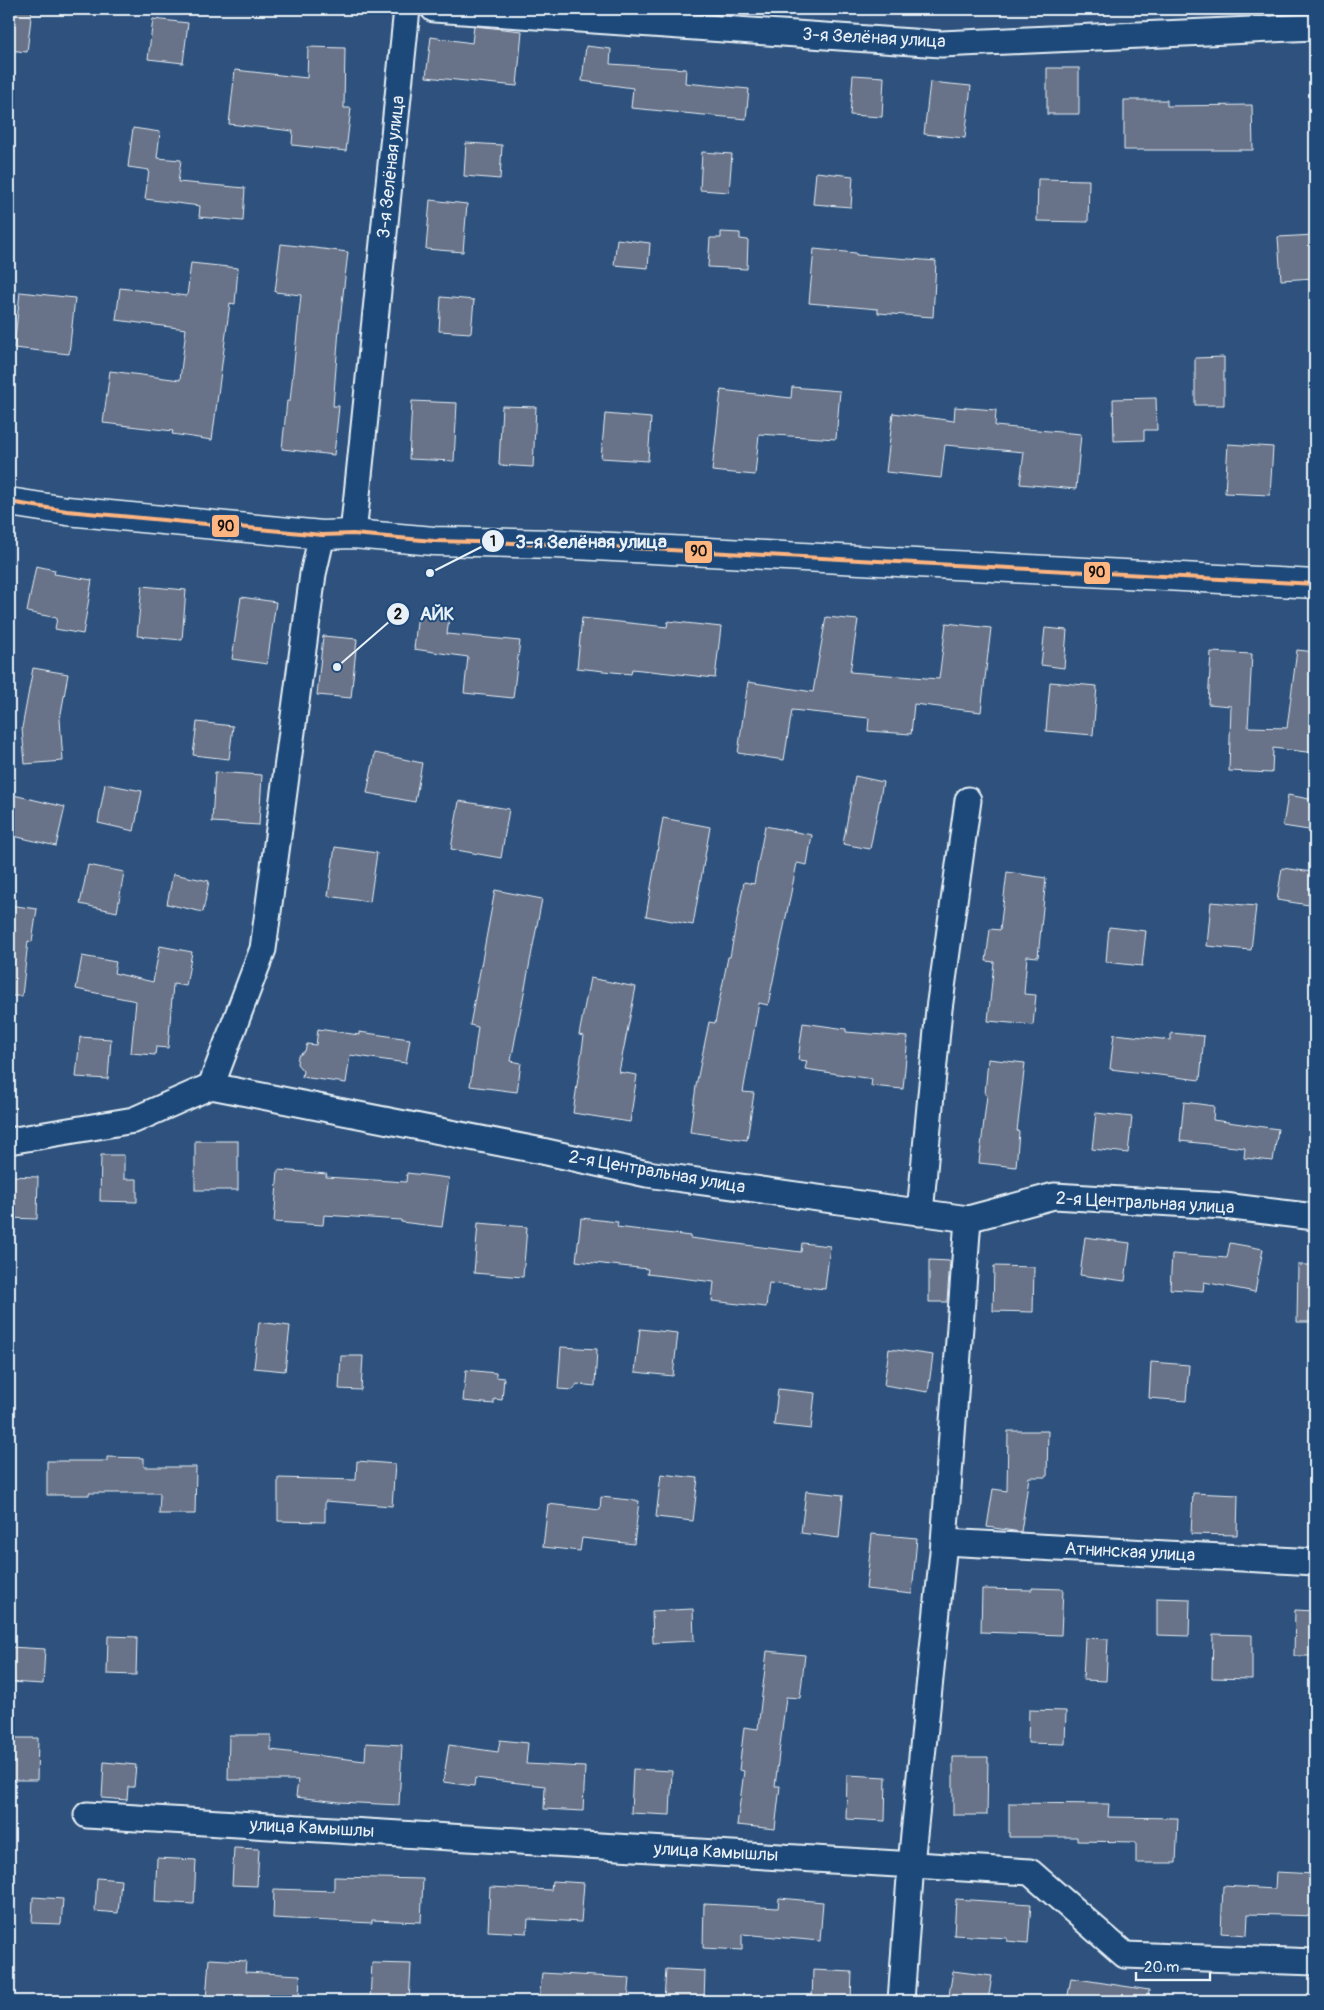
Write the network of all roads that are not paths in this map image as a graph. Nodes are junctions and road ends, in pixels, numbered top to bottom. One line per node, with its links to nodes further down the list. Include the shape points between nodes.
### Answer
1 (407, 9): 5 (street, 3-я Зелёная улица)
2 (434, 9): 3 (street, 3-я Зелёная улица, via 941,44)
3 (1315, 27)
4 (9, 502): 6 (street, via 67,511)
5 (353, 534): 6 (street); 7 (street, via 434,541 556,544)
6 (322, 535): 9 (street, via 313,574 263,949)
7 (1315, 584)
8 (968, 800): 11 (street, via 939,1009)
9 (211, 1086): 10 (street, via 134,1120); 11 (street, 2-я Центральная улица, via 647,1174)
10 (9, 1141)
11 (920, 1213): 13 (street, 2-я Центральная улица)
12 (1315, 1217): 13 (street, 2-я Центральная улица, via 1224,1206 1054,1196)
13 (968, 1219): 14 (street)
14 (944, 1542): 15 (street, Атнинская улица); 17 (street)
15 (1315, 1562)
16 (87, 1815): 17 (street, улица Камышлы)
17 (911, 1864): 18 (street, улица Камышлы, via 1030,1872 1124,1955); 19 (street)
18 (1315, 1962)
19 (901, 2001)

